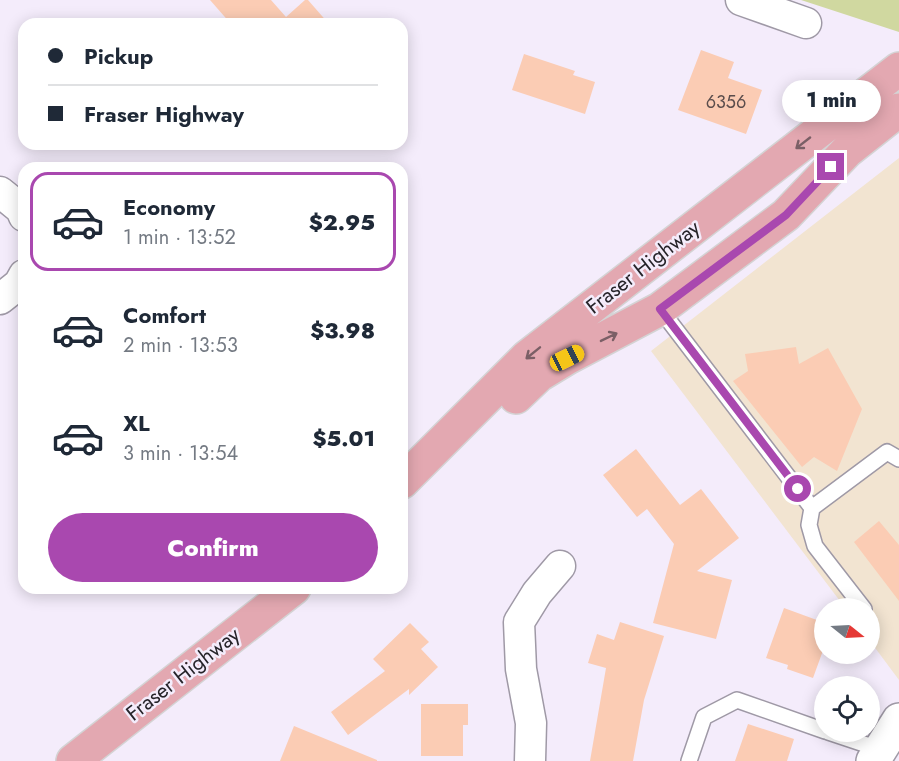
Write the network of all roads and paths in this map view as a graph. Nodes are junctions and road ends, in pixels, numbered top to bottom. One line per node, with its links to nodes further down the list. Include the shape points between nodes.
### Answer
1 (741, 0): 2 (street)
2 (806, 24)
3 (899, 69): 11 (main road, Fraser Highway, one-way to 11, via 527,357)
4 (899, 110): 9 (main road, Fraser Highway, via 846,151 786,215)
5 (0, 192): 6 (street)
6 (18, 207)
7 (18, 285): 8 (street)
8 (0, 299)
9 (660, 309): 12 (main road, Fraser Highway, one-way to 9, via 539,375); 13 (lane)
10 (899, 459): 13 (lane, via 888,452)
11 (408, 476)
12 (408, 499)
13 (812, 508): 16 (lane, via 809,525 815,546)
14 (560, 566): 22 (street, via 519,622 521,669 531,723)
15 (286, 594): 21 (main road, Fraser Highway)
16 (855, 598)
17 (899, 720): 20 (main road)
18 (814, 727): 23 (lane, via 737,700 704,717)
19 (848, 742): 20 (lane)
20 (877, 757)
21 (73, 761)
22 (530, 761)
23 (689, 761)

